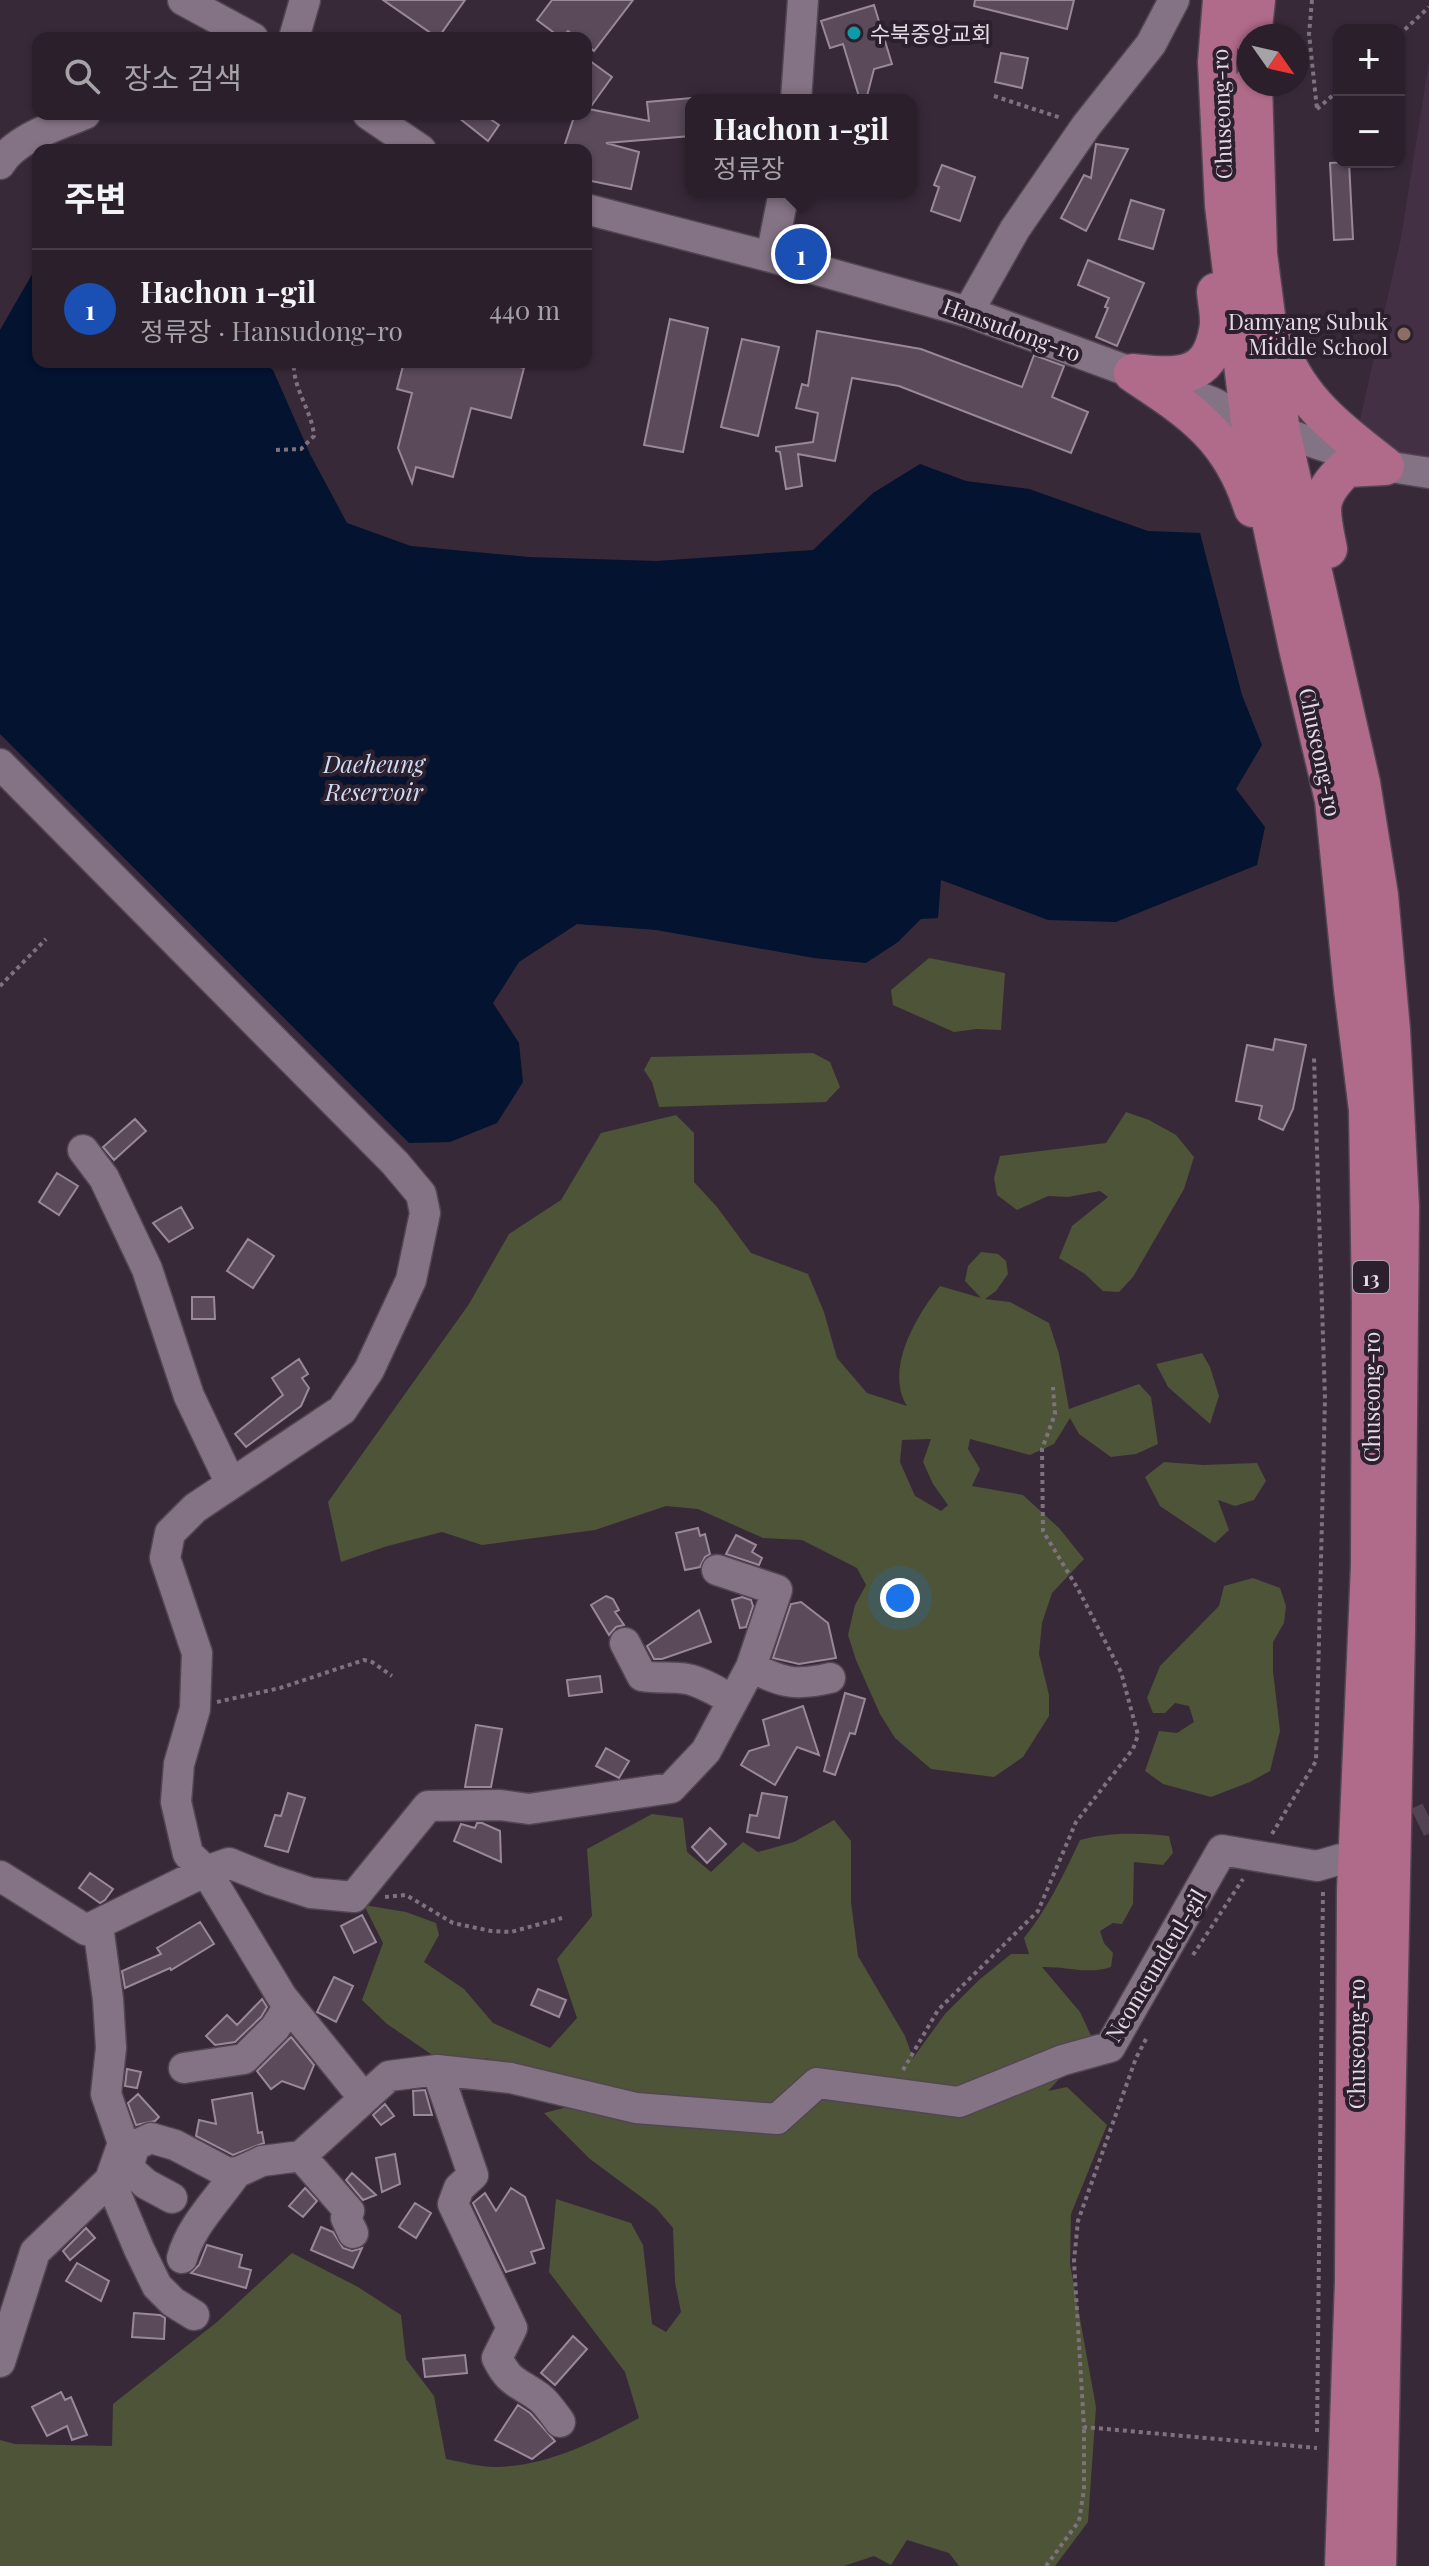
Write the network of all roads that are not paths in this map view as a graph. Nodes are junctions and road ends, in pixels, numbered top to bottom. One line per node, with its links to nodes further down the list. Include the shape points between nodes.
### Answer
1 (183, 0): 8 (street)
2 (305, 0): 9 (street)
3 (803, 0): 11 (street)
4 (1174, 0): 21 (street, via 1151,44 1015,229)
5 (1222, 0): 10 (main road, Chuseong-ro / 13)
6 (1256, 0): 7 (main road, Chuseong-ro)
7 (1253, 24)
8 (231, 32)
9 (296, 32)
10 (1217, 62): 22 (main road, via 1208,153 1219,330 1195,372); 23 (main road, Chuseong-ro / 13, via 1224,205)
11 (796, 94)
12 (1253, 96): 20 (main road, Chuseong-ro / 13)
13 (71, 120): 16 (street, via 35,135)
14 (377, 120): 15 (street)
15 (412, 144)
16 (0, 164)
17 (783, 198): 19 (street)
18 (592, 211): 19 (street, Hansudong-ro)
19 (771, 257): 21 (street, Hansudong-ro)
20 (1264, 307): 23 (main road, Chuseong-ro / 13); 24 (main road, via 1287,367 1305,395 1338,431)
21 (968, 312): 22 (street, Hansudong-ro)
22 (1133, 373): 23 (street, Hansudong-ro); 27 (main road, via 1182,406 1219,440 1245,484)
23 (1266, 427): 24 (street, Hansudong-ro); 27 (main road, Chuseong-ro / 13, via 1298,648); 28 (main road, Chuseong-ro / 13, via 1361,783)
24 (1385, 466): 25 (street, Hansudong-ro); 28 (main road, via 1346,468 1330,484 1320,509 1355,676)
25 (1429, 473)
26 (0, 764): 30 (street, via 421,1194 425,1213 411,1280 369,1370 342,1410)
27 (1336, 824): 54 (main road, Chuseong-ro / 13, via 1368,1110 1371,1302 1370,1566 1356,1891 1354,2281)
28 (1379, 895): 55 (main road, Chuseong-ro / 13, via 1400,1222)
29 (83, 1150): 30 (street, via 104,1178 147,1269 189,1396)
30 (231, 1484): 37 (street, via 170,1533 165,1558 197,1653 195,1706 179,1764 176,1802 188,1854)
31 (717, 1570): 33 (street, via 777,1590)
32 (625, 1643): 35 (street, via 642,1676 683,1678)
33 (751, 1667): 34 (street, via 780,1682); 35 (street)
34 (830, 1678)
35 (733, 1700): 37 (street, via 706,1751 671,1788 529,1809 428,1806 354,1897 311,1893 229,1863)
36 (1329, 1863): 42 (street, Neomeundeul-gil, via 1222,1850 1110,2047 959,2102 817,2083 777,2119 636,2108 511,2078)
37 (206, 1871): 39 (street); 40 (street)
38 (0, 1876): 39 (street, via 86,1930)
39 (98, 1926): 44 (street, via 110,2036 106,2094)
40 (289, 2006): 41 (street, via 244,2059); 43 (street)
41 (184, 2068)
42 (437, 2070): 43 (street, Neomeundeul-gil, via 389,2076); 53 (street, via 473,2175 459,2188 453,2204 512,2328 497,2358 506,2375 541,2398)
43 (363, 2097): 45 (street, Neomeundeul-gil)
44 (129, 2144): 46 (street, via 151,2138); 47 (street); 48 (street, via 128,2168)
45 (301, 2156): 46 (street, via 262,2161); 49 (street, via 349,2211 346,2218)
46 (236, 2173): 50 (street, via 197,2225)
47 (110, 2180): 51 (street, via 157,2286); 52 (street, via 35,2252)
48 (172, 2198)
49 (353, 2233)
50 (182, 2258)
51 (194, 2315)
52 (0, 2362)
53 (560, 2422)
54 (1344, 2566)
55 (1377, 2566)

